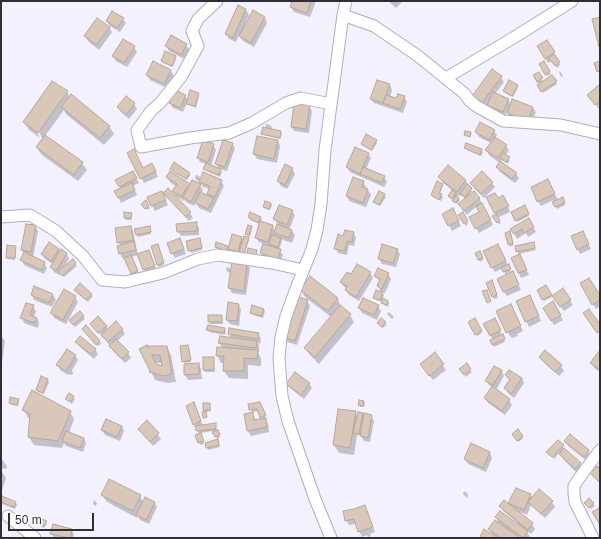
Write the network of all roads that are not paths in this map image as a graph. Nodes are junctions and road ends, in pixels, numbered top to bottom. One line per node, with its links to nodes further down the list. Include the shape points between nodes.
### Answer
1 (216, 1): 6 (street, via 198,19 192,31 198,46 181,77 137,130 140,147 229,133 252,124 286,103 301,98)
2 (346, 1): 4 (street)
3 (572, 1): 5 (street)
4 (342, 15): 5 (street, via 374,26); 6 (street)
5 (446, 78): 7 (street, via 476,106 503,121 561,125)
6 (331, 104): 9 (street, via 318,230)
7 (600, 134)
8 (1, 217): 9 (street, via 30,215 56,231 83,256 102,280 125,282 218,255)
9 (303, 270): 13 (street, via 281,337 279,374 288,421)
10 (600, 450): 14 (street, via 574,486 575,502)
11 (8, 516): 12 (street)
12 (35, 538)
13 (331, 538)
14 (593, 538)

